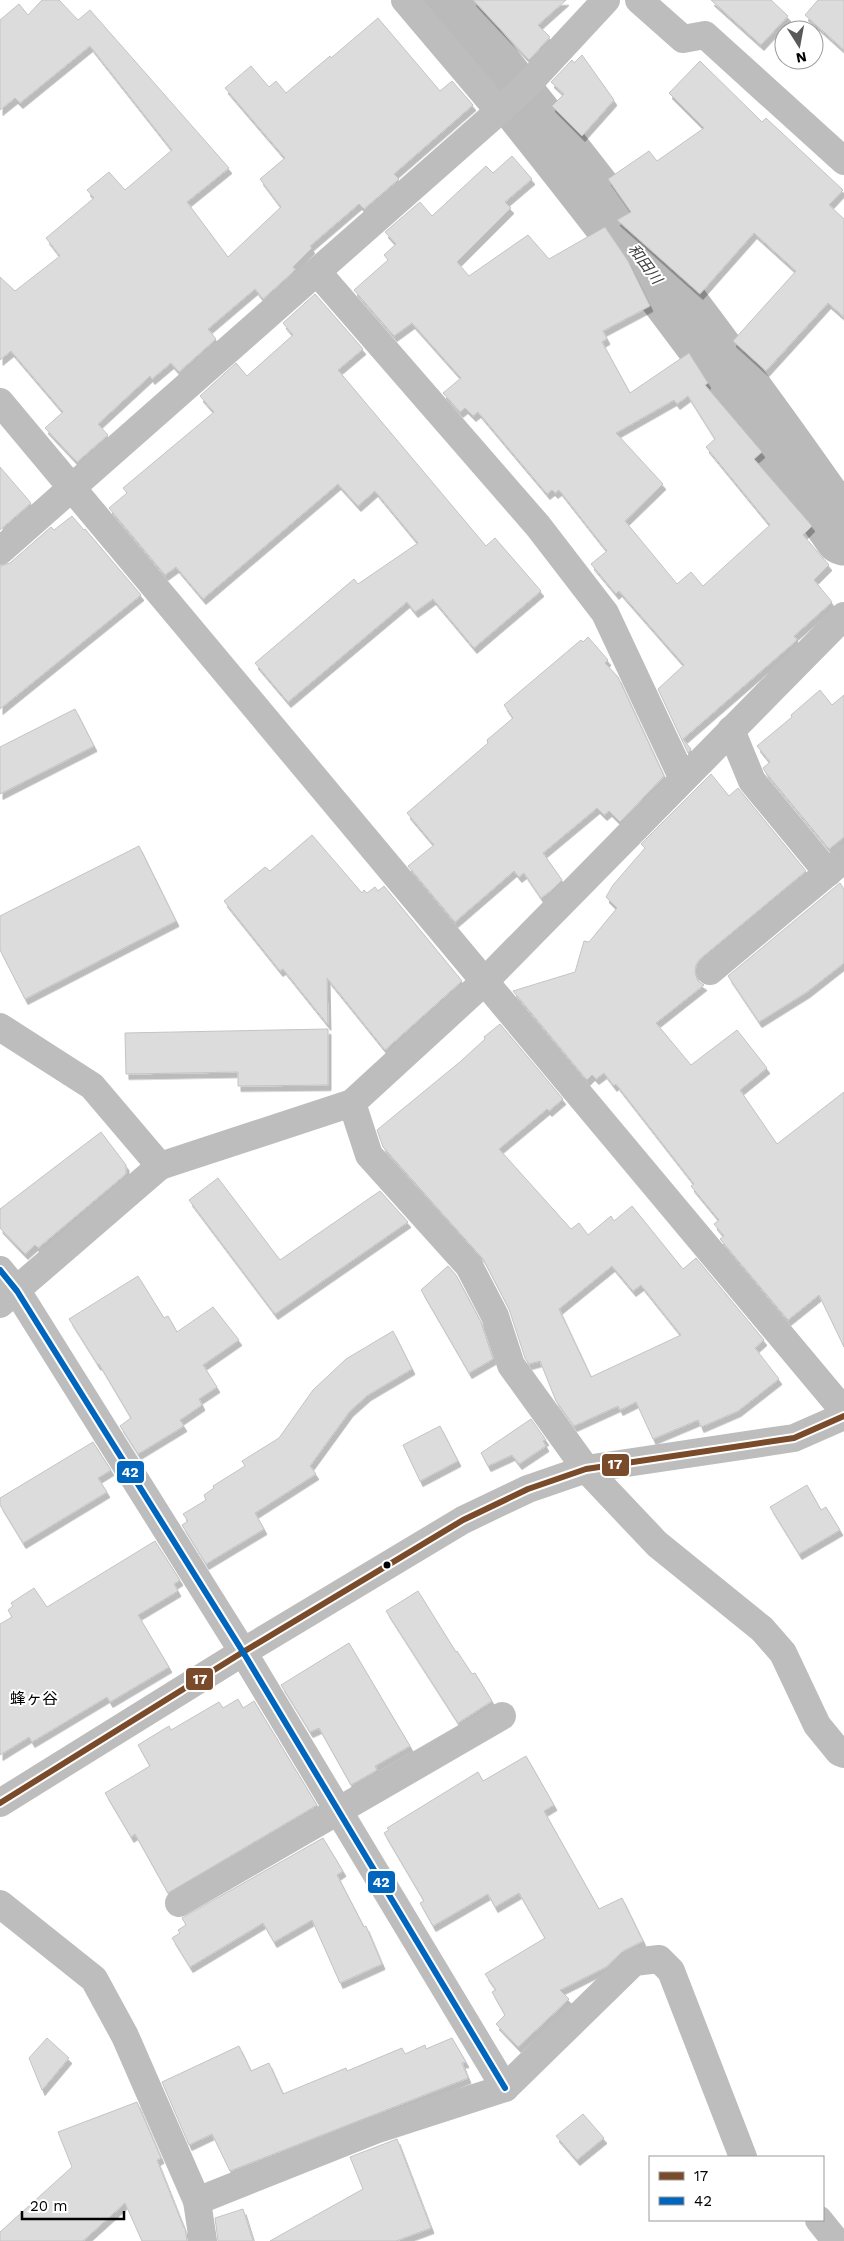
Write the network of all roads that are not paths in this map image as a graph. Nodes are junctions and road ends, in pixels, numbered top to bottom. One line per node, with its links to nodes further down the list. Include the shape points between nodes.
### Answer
1 (405, 0): 4 (street)
2 (606, 0): 4 (street)
3 (639, 0): 5 (street, via 682,39 705,36)
4 (512, 100): 6 (street)
5 (844, 161)
6 (318, 273): 8 (street); 12 (street, via 538,526 605,613)
7 (0, 402): 8 (street)
8 (73, 488): 9 (street); 15 (street)
9 (0, 552)
10 (844, 616): 11 (street)
11 (731, 730): 12 (street); 13 (street, via 752,781)
12 (683, 779): 15 (street)
13 (836, 866): 14 (street)
14 (710, 971)
15 (485, 981): 17 (street); 20 (street)
16 (0, 1027): 18 (street, via 92,1086)
17 (352, 1103): 18 (street); 22 (street, via 369,1155 469,1266 495,1316 511,1365)
18 (160, 1166): 19 (street)
19 (6, 1288): 23 (street)
20 (844, 1411)
21 (844, 1416): 22 (street, via 794,1438)
22 (586, 1470): 23 (street, via 528,1489 463,1520); 25 (street, via 657,1544 762,1629 783,1653 817,1725)
23 (243, 1652): 26 (street); 27 (street)
24 (502, 1716): 27 (street)
25 (844, 1754)
26 (0, 1803)
27 (338, 1811): 28 (street); 30 (street)
28 (179, 1903)
29 (0, 1904): 32 (street, via 94,1979 125,2036)
30 (505, 2088): 31 (street, via 634,1962 659,1959 671,1971); 32 (street, via 375,2130)
31 (743, 2156)
32 (197, 2201): 34 (street)
33 (820, 2221): 35 (street)
34 (203, 2241)
35 (836, 2241)

